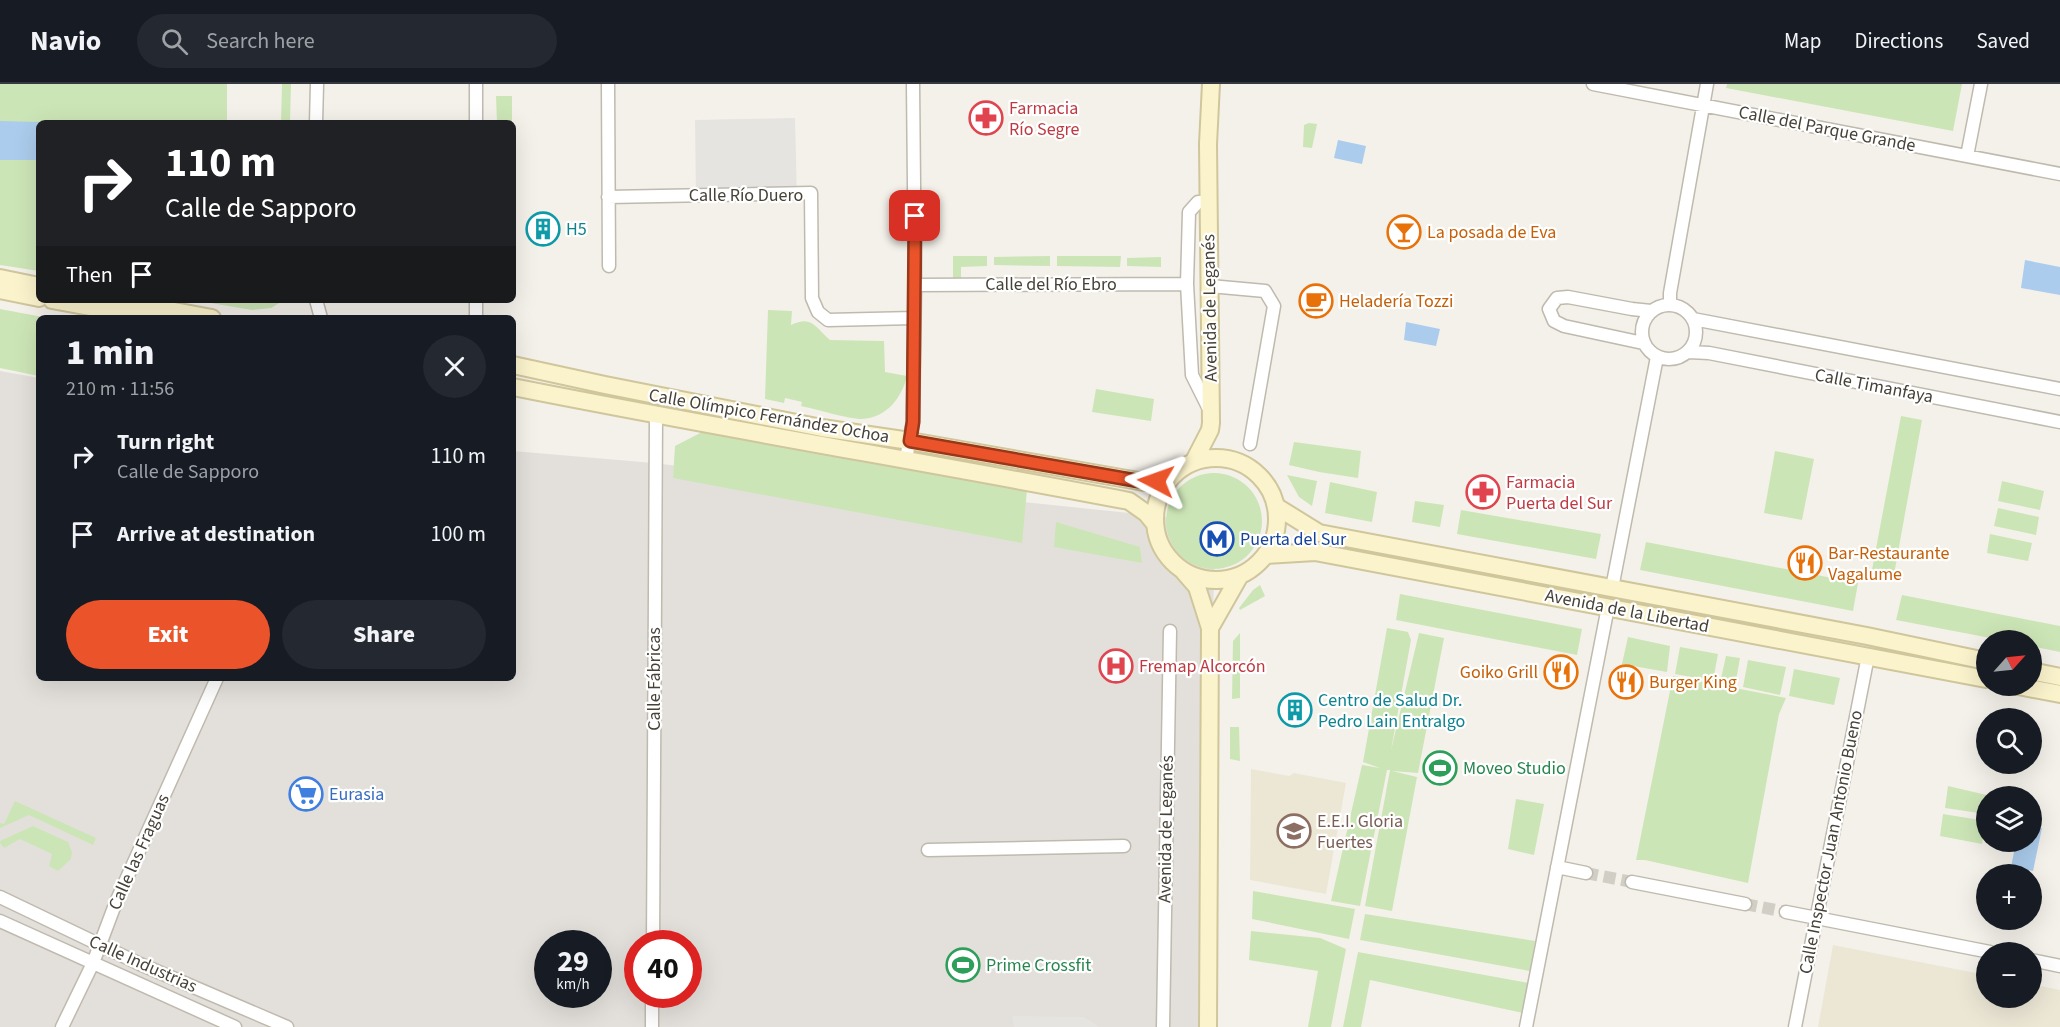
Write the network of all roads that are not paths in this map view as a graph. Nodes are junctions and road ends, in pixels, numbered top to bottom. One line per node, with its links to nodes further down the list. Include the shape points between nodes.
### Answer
1 (317, 84): 10 (street)
2 (476, 84): 11 (street)
3 (608, 84): 14 (street)
4 (913, 84): 20 (street)
5 (1211, 84): 15 (street, Avenida de Leganés)
6 (1593, 84): 9 (street, Calle del Parque Grande)
7 (1707, 84): 9 (street)
8 (1982, 84): 12 (street)
9 (1703, 105): 12 (street, Calle del Parque Grande); 26 (street)
10 (316, 120)
11 (476, 120)
12 (1967, 156): 13 (street, Calle del Parque Grande)
13 (2060, 174)
14 (608, 197): 16 (street); 30 (street, Calle Río Duero, via 811,193 812,298 818,312 828,320)
15 (1208, 202): 18 (street, Avenida de Leganés, via 1198,202 1189,212); 21 (street, Avenida de Leganés)
16 (609, 266)
17 (0, 278): 19 (street)
18 (1187, 284): 20 (street, Calle del Río Ebro); 39 (street, Avenida de Leganés, via 1192,375)
19 (36, 285)
20 (915, 285): 30 (street)
21 (1210, 286): 39 (street, Avenida de Leganés); 42 (street, via 1265,291 1274,306)
22 (0, 290): 23 (street)
23 (36, 297)
24 (68, 303): 28 (street)
25 (131, 303): 29 (street)
26 (1670, 304): 27 (street); 31 (street, via 1680,306)
27 (1651, 311): 32 (street, via 1644,320); 32 (street, via 1568,297 1557,298 1549,309 1554,321 1564,326)
28 (132, 315)
29 (196, 315)
30 (914, 318): 41 (street)
31 (1693, 319): 33 (street, via 1695,343); 37 (street, Calle Timanfaya)
32 (1643, 343): 34 (street)
33 (1689, 352): 34 (street, via 1668,360); 40 (street, Calle Timanfaya)
34 (1657, 357): 52 (street)
35 (516, 366): 41 (street, Calle Olímpico Fernández Ochoa, via 822,428)
36 (516, 388): 38 (street, Calle Olímpico Fernández Ochoa)
37 (2060, 390)
38 (657, 416): 43 (street, Calle Olímpico Fernández Ochoa); 74 (street, Calle Fábricas)
39 (1211, 422): 44 (street, Avenida de Leganés); 45 (street, Avenida de Leganés)
40 (2060, 422)
41 (910, 441): 43 (street); 46 (street, Calle Olímpico Fernández Ochoa, via 1144,482)
42 (1250, 444)
43 (906, 459): 48 (street, Calle Olímpico Fernández Ochoa, via 1129,501)
44 (1228, 459): 45 (street); 47 (street, via 1260,476)
45 (1194, 461): 46 (street)
46 (1168, 480): 48 (street, via 1160,493)
47 (1277, 507): 49 (street, via 1278,524); 52 (street, Avenida de la Libertad, via 1318,533)
48 (1155, 524): 50 (street, via 1168,558)
49 (1267, 555): 51 (street); 53 (street, Avenida de la Libertad, via 1315,552)
50 (1184, 572): 51 (street, via 1219,581); 54 (street, via 1197,587)
51 (1239, 577): 54 (street)
52 (1612, 588): 57 (street, Avenida de la Libertad)
53 (1608, 607): 56 (street, Avenida de la Libertad); 66 (street)
54 (1210, 628): 81 (street)
55 (1170, 631): 86 (street, Avenida de Leganés)
56 (1868, 656): 59 (street, Avenida de la Libertad); 72 (street, Calle Inspector Juan Antonio Bueno)
57 (1976, 660)
58 (2042, 673): 60 (street)
59 (1976, 677)
60 (2060, 677)
61 (216, 681): 75 (street, Calle las Fraguas, via 116,902)
62 (2042, 691): 63 (street)
63 (2060, 694)
64 (1124, 846): 65 (street)
65 (928, 850)
66 (1557, 867): 67 (street); 87 (street)
67 (1586, 873)
68 (1632, 882): 70 (street)
69 (0, 897): 75 (street, Calle Industrias)
70 (1745, 904)
71 (1786, 912): 72 (street)
72 (1817, 918): 76 (street); 88 (street, Calle Inspector Juan Antonio Bueno)
73 (0, 921): 78 (street, Calle Industrias)
74 (652, 930)
75 (101, 945): 78 (street, Calle las Fraguas); 84 (street, Calle Industrias)
76 (1976, 949)
77 (2042, 962): 79 (street)
78 (93, 963): 82 (street, Calle las Fraguas); 83 (street, Calle Industrias)
79 (2060, 966)
80 (652, 1008): 85 (street)
81 (1205, 1022)
82 (62, 1027)
83 (235, 1027)
84 (287, 1027)
85 (652, 1027)
86 (1163, 1027)
87 (1526, 1027)
88 (1795, 1027)

